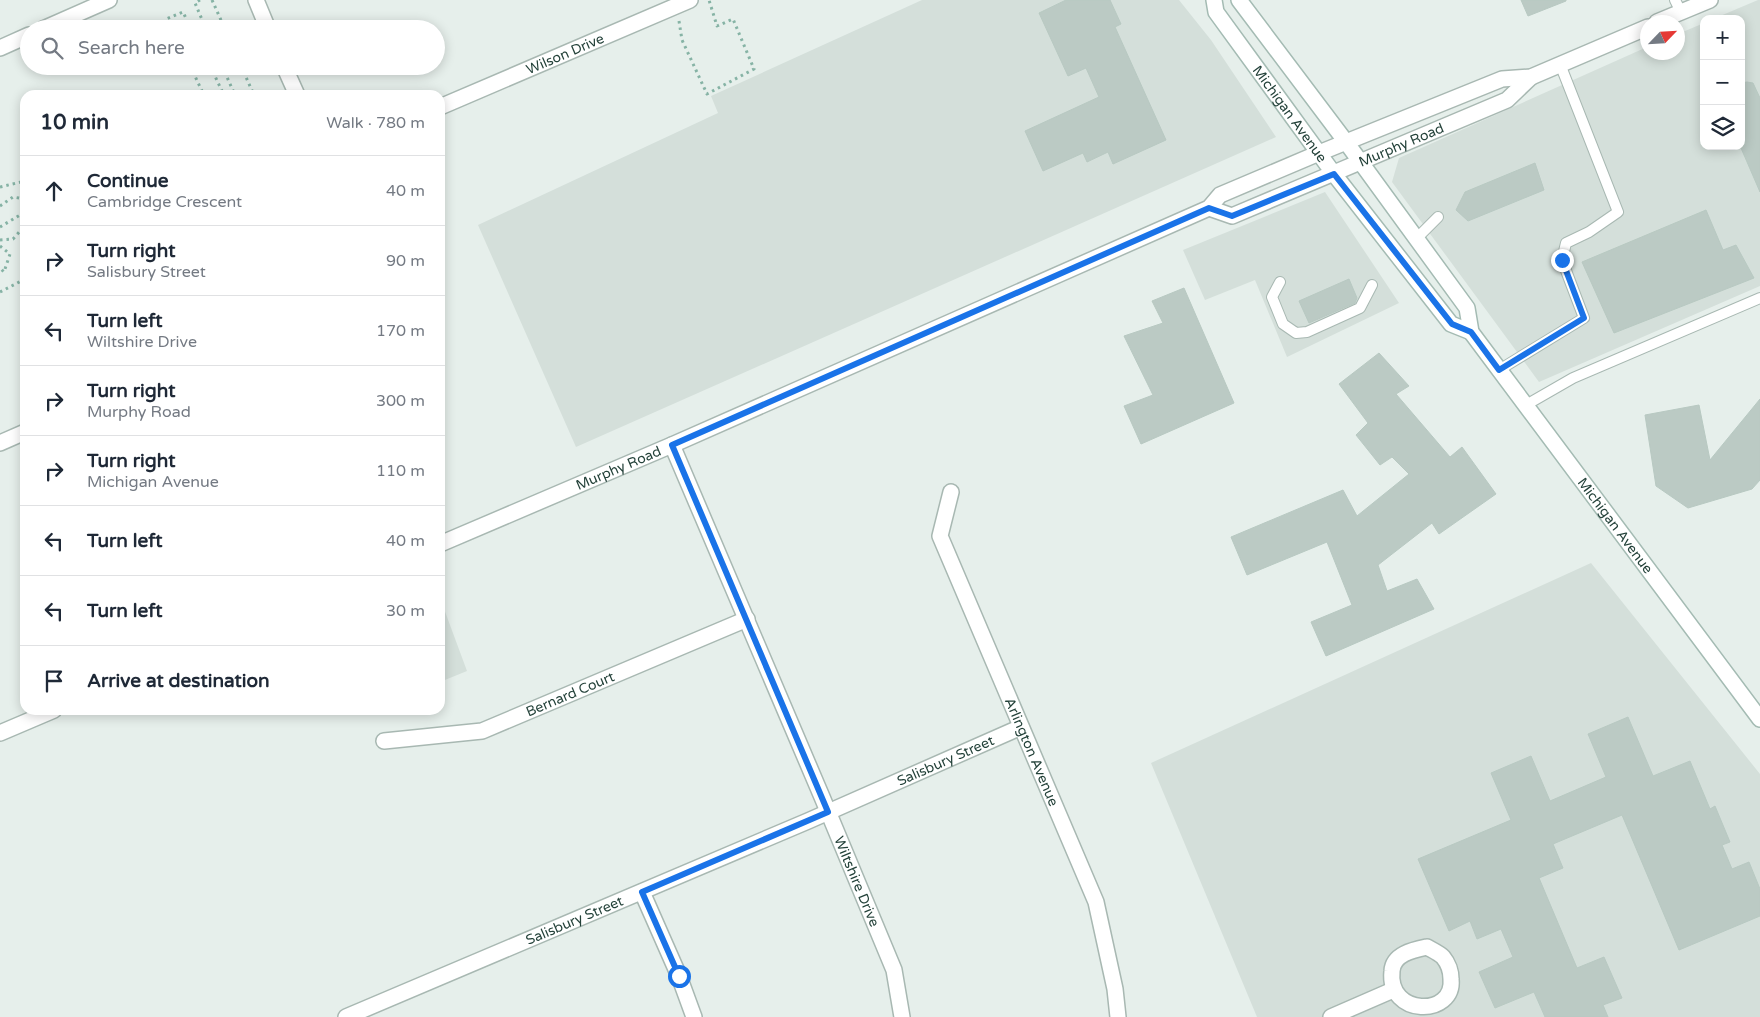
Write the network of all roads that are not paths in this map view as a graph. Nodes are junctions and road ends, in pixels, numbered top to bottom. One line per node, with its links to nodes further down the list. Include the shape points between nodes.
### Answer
1 (108, 0): 9 (street)
2 (256, 0): 10 (street)
3 (1214, 0): 20 (street, Michigan Avenue, via 1216,12)
4 (1239, 0): 19 (street, Michigan Avenue)
5 (1710, 0): 7 (street)
6 (683, 3): 18 (street, Wilson Drive)
7 (1678, 6): 8 (street)
8 (1666, 15)
9 (63, 20)
10 (264, 20)
11 (1640, 30): 14 (street, Murphy Road)
12 (20, 39): 13 (street)
13 (0, 48)
14 (1560, 64): 16 (street, Murphy Road); 30 (lane, via 1618,212 1566,243 1562,260 1584,318)
15 (288, 75): 17 (street)
16 (1531, 76): 19 (street, Murphy Road, via 1502,79); 21 (street, Murphy Road, via 1507,100)
17 (295, 90)
18 (445, 105)
19 (1346, 142): 20 (street, Murphy Road); 21 (street, Michigan Avenue)
20 (1319, 153): 22 (street, Michigan Avenue); 23 (street, Murphy Road, via 1220,195)
21 (1360, 162): 22 (street, Murphy Road); 25 (street, Michigan Avenue)
22 (1334, 174): 23 (street, Murphy Road, via 1232,216); 29 (street, Michigan Avenue, via 1452,324)
23 (1209, 208): 34 (street, Murphy Road)
24 (1438, 217): 25 (lane)
25 (1416, 239): 29 (street, Michigan Avenue, via 1467,308)
26 (1280, 282): 27 (lane, via 1272,297 1283,324 1296,333 1307,332 1360,308)
27 (1372, 285)
28 (1760, 298): 31 (lane, via 1573,378)
29 (1471, 332): 30 (street, Michigan Avenue)
30 (1499, 370): 31 (street, Michigan Avenue)
31 (1526, 405): 39 (street, Michigan Avenue)
32 (20, 434): 33 (street)
33 (0, 443)
34 (672, 445): 36 (street, Murphy Road); 37 (street, Wiltshire Drive)
35 (951, 492): 40 (street, Arlington Avenue, via 940,536)
36 (445, 542)
37 (747, 619): 42 (street, Bernard Court, via 482,731); 43 (street, Wiltshire Drive)
38 (42, 715): 41 (street)
39 (1759, 716)
40 (1021, 727): 43 (street, Salisbury Street); 51 (street, Arlington Avenue, via 1096,902)
41 (0, 733)
42 (384, 741)
43 (828, 812): 44 (street, Salisbury Street); 50 (street, Wiltshire Drive, via 894,970)
44 (642, 892): 48 (street, Salisbury Street); 49 (street)
45 (1393, 990): 46 (street); 47 (street, via 1413,1009); 47 (street, via 1392,969 1401,955 1427,947 1443,957 1450,971 1452,984)
46 (1365, 1010): 52 (street)
47 (1439, 1011)
48 (346, 1017)
49 (694, 1017)
50 (902, 1017)
51 (1118, 1017)
52 (1331, 1017)

